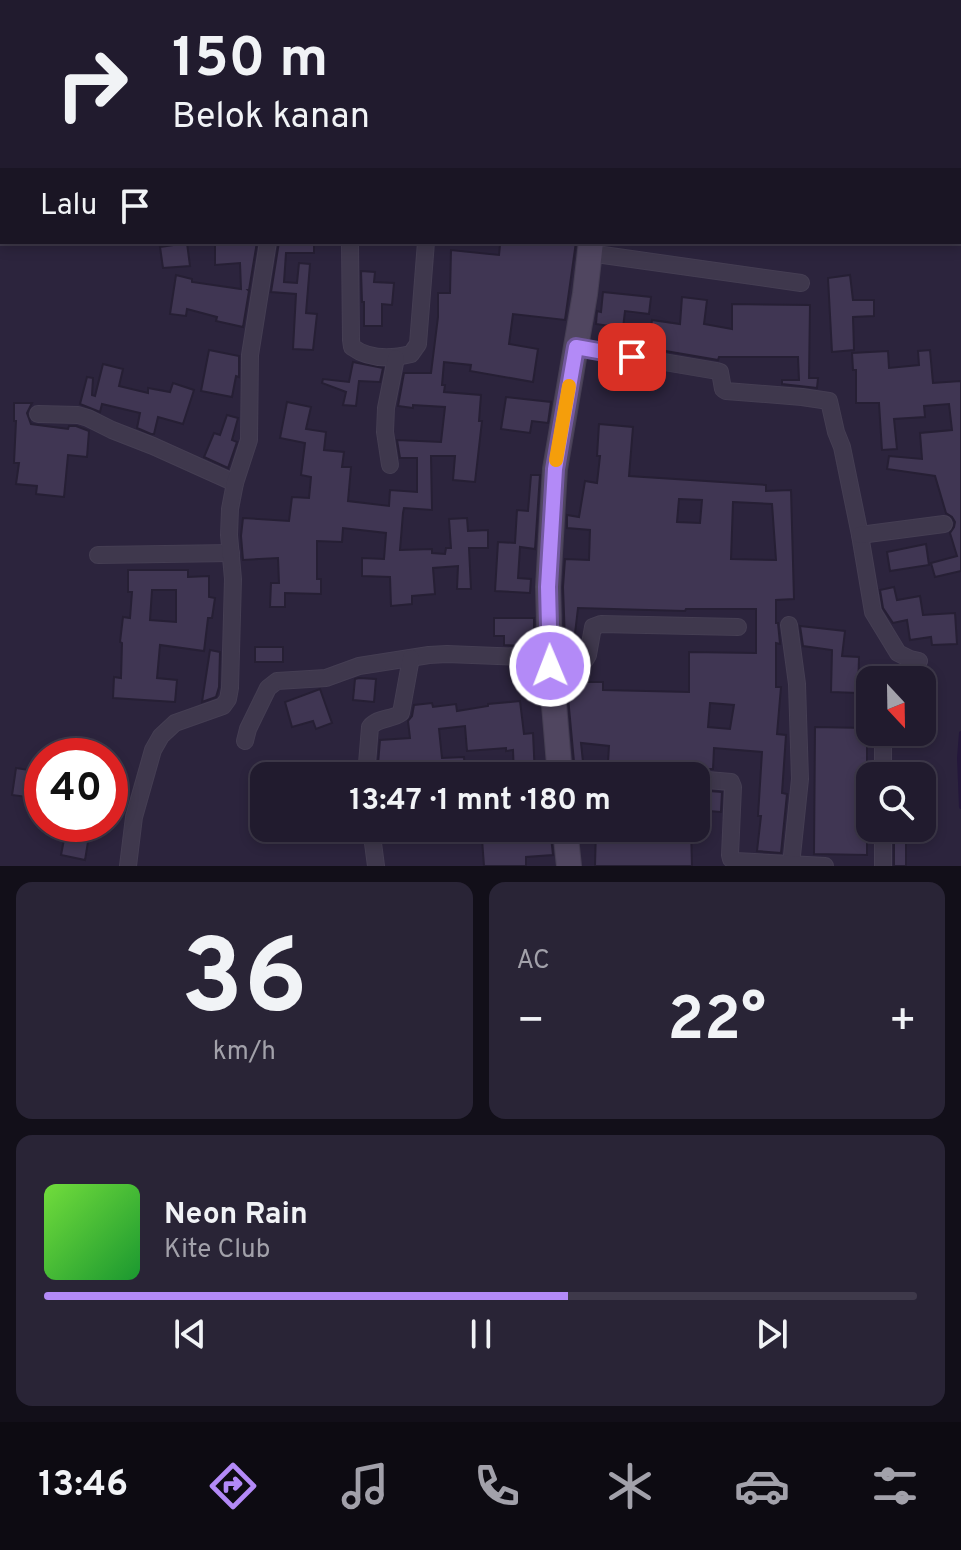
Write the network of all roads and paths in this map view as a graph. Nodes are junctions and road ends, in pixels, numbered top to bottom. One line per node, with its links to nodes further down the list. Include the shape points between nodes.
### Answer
1 (268, 244): 10 (street, via 250,355 249,440)
2 (350, 244): 7 (street, via 352,347)
3 (426, 244): 7 (street, via 418,344)
4 (590, 247): 5 (street); 6 (street)
5 (801, 283)
6 (576, 347): 12 (street, via 717,371 726,391 829,401); 19 (street, via 555,469)
7 (395, 361): 9 (street, via 386,408)
8 (38, 414): 10 (street, via 88,418)
9 (390, 465)
10 (235, 483): 13 (street)
11 (944, 524): 12 (street)
12 (860, 535): 18 (street, via 873,612 898,653)
13 (231, 553): 14 (street); 28 (street, via 228,699 223,706 175,723 161,736 134,817)
14 (98, 555)
15 (789, 625): 27 (street, via 800,779)
16 (738, 627): 19 (street, via 601,624 593,627 585,660)
17 (411, 658): 19 (street, via 447,654); 20 (street, via 359,666 326,678 272,683); 21 (street, via 401,713 370,727)
18 (919, 661)
19 (550, 662): 22 (street)
20 (245, 741)
21 (367, 762)
22 (559, 762)
23 (710, 780): 27 (street, via 731,782 733,787 731,859)
24 (373, 842): 29 (street)
25 (566, 842): 30 (street)
26 (883, 842): 32 (street)
27 (791, 865): 31 (street)
28 (128, 866)
29 (376, 866)
30 (569, 866)
31 (825, 866)
32 (883, 866)

